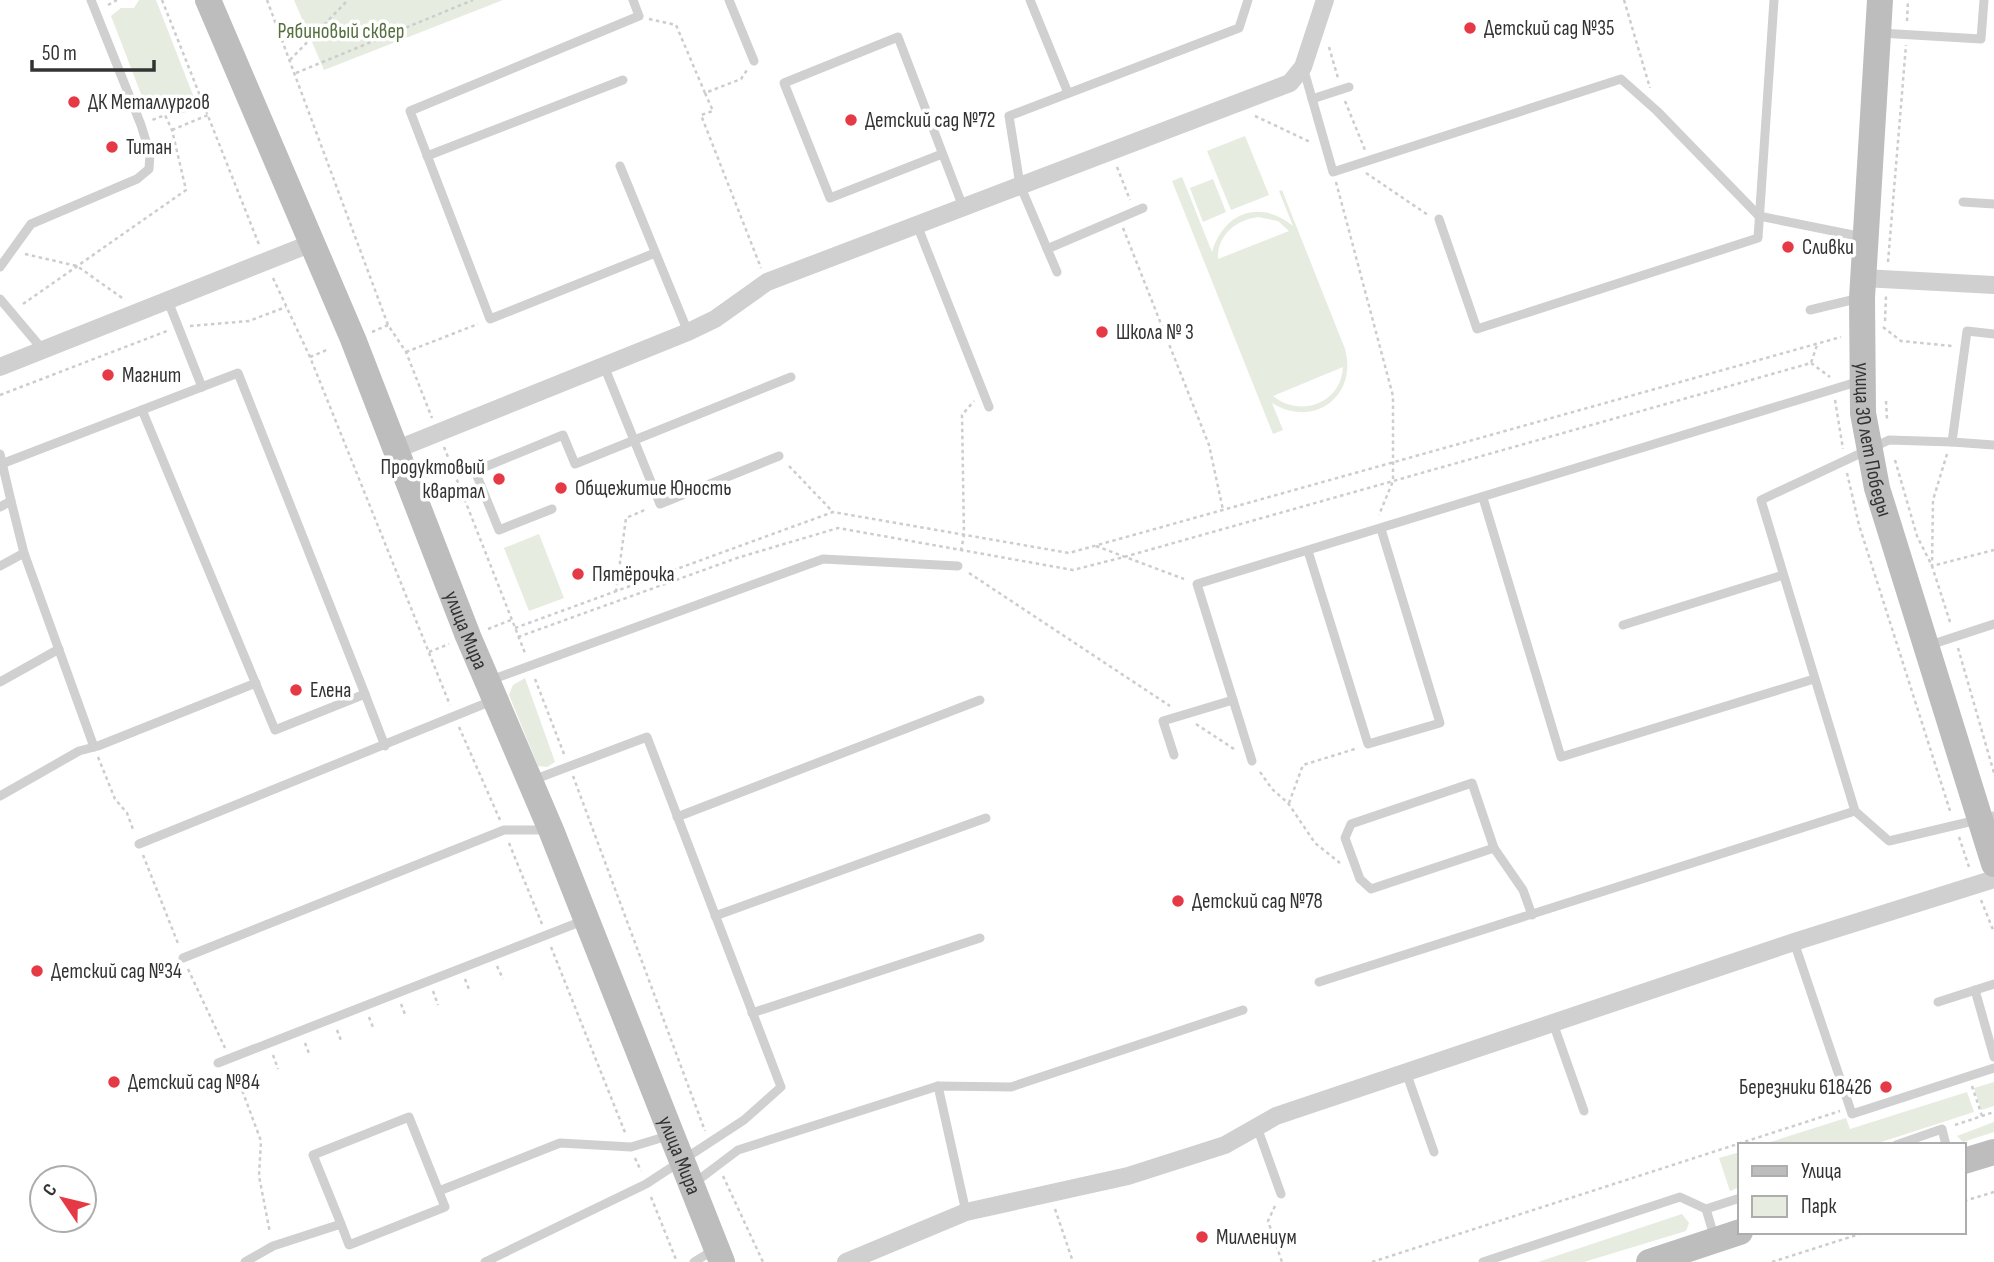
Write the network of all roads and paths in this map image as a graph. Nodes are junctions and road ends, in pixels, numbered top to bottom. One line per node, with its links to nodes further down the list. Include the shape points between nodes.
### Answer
1 (91, 0): 51 (lane, via 141,125 149,169 137,179 31,224)
2 (162, 0): 30 (path)
3 (208, 0): 48 (main road, улица Мира)
4 (267, 0): 20 (path)
5 (348, 0): 20 (path)
6 (473, 0): 23 (path)
7 (633, 0): 17 (lane)
8 (729, 0): 21 (lane)
9 (1030, 0): 27 (lane)
10 (1248, 0): 27 (lane, via 1239,28)
11 (1325, 0): 22 (street)
12 (1624, 0): 29 (path)
13 (1774, 0): 43 (lane)
14 (1880, 0): 18 (main road, улица 30 лет Победы)
15 (1908, 0): 19 (path)
16 (1984, 0): 19 (lane, via 1981,39)
17 (639, 16): 26 (path, via 676,25); 35 (lane, via 410,111)
18 (1878, 33): 19 (lane); 47 (main road, улица 30 лет Победы)
19 (1907, 34): 58 (path)
20 (290, 60): 23 (path)
21 (754, 61): 26 (path, via 741,79)
22 (1303, 67): 28 (lane); 33 (street, via 1290,83)
23 (296, 72): 67 (path)
24 (623, 80): 35 (lane)
25 (1349, 87): 28 (lane)
26 (705, 93): 57 (path, via 713,111 701,115)
27 (1068, 93): 38 (lane, via 1009,116)
28 (1312, 99): 37 (lane)
29 (1657, 111): 37 (lane, via 1621,79); 43 (lane)
30 (209, 114): 32 (path); 50 (path)
31 (165, 115): 32 (path)
32 (172, 130): 53 (path, via 186,190)
33 (1111, 150): 38 (street); 42 (path)
34 (942, 154): 34 (lane, via 898,37 784,83 831,198); 41 (lane)
35 (428, 156): 66 (lane)
36 (620, 166): 52 (lane)
37 (1333, 172): 103 (path, via 1394,396)
38 (1020, 185): 41 (street); 49 (lane)
39 (1963, 202): 40 (lane)
40 (1994, 204)
41 (962, 207): 46 (street)
42 (1139, 210): 44 (lane)
43 (1759, 216): 45 (lane, via 1758,237 1477,330); 47 (lane)
44 (1119, 219): 49 (lane); 110 (path, via 1209,444)
45 (1439, 219)
46 (917, 225): 57 (street); 89 (lane)
47 (1865, 238): 58 (main road, улица 30 лет Победы)
48 (312, 243): 61 (street); 99 (main road, улица Мира)
49 (1047, 249): 56 (lane)
50 (262, 250)
51 (11, 251): 53 (path); 54 (lane)
52 (655, 253): 66 (lane); 71 (lane)
53 (77, 266): 64 (path); 65 (path)
54 (0, 267)
55 (269, 268): 62 (path)
56 (1057, 272)
57 (767, 282): 71 (street)
58 (1871, 285): 59 (street); 63 (lane); 70 (path); 86 (main road, улица 30 лет Победы)
59 (1994, 285)
60 (0, 299): 64 (lane)
61 (168, 301): 65 (street); 69 (lane)
62 (286, 307): 69 (path, via 248,321); 81 (path)
63 (1810, 310)
64 (11, 312): 78 (lane)
65 (141, 312): 78 (street)
66 (490, 319): 80 (path)
67 (388, 325): 72 (path); 80 (path)
68 (1872, 326): 70 (path)
69 (177, 327): 87 (lane); 90 (path)
70 (1885, 327): 75 (path); 77 (path, via 1901,341)
71 (688, 332): 83 (street)
72 (368, 333)
73 (1994, 334): 77 (lane, via 1967,331)
74 (1843, 337): 76 (path)
75 (1884, 339)
76 (1817, 344): 82 (path); 103 (path)
77 (1966, 347): 96 (lane)
78 (43, 349): 84 (street)
79 (329, 349): 81 (path)
80 (406, 352): 94 (path)
81 (310, 357): 136 (path)
82 (1811, 363): 88 (path, via 1832,379); 104 (path)
83 (604, 366): 94 (street); 95 (lane)
84 (0, 367)
85 (791, 376): 95 (lane)
86 (1862, 381): 88 (lane); 97 (main road, улица 30 лет Победы)
87 (202, 387): 93 (lane); 142 (lane, via 238,373)
88 (1834, 389): 102 (path); 105 (lane)
89 (982, 390): 92 (lane); 113 (path, via 962,415)
90 (0, 395)
91 (1886, 400): 97 (path)
92 (989, 407)
93 (142, 410): 101 (lane); 140 (lane)
94 (438, 433): 99 (street); 126 (path)
95 (634, 440): 107 (lane); 109 (lane, via 575,464 563,435 475,471 499,530)
96 (1952, 442): 97 (lane); 98 (lane); 122 (path, via 1933,500)
97 (1879, 444): 102 (lane); 122 (path); 134 (main road, улица 30 лет Победы, via 1877,488)
98 (1994, 444)
99 (395, 450): 141 (main road, улица Мира)
100 (779, 456): 107 (lane); 111 (path)
101 (2, 459): 106 (lane)
102 (1844, 460): 123 (lane, via 1761,500); 160 (path, via 1859,525)
103 (1393, 463): 104 (path); 110 (path)
104 (1393, 481): 112 (path); 119 (path)
105 (1483, 498): 112 (lane); 138 (lane, via 1562,757)
106 (11, 501): 108 (lane); 118 (lane)
107 (660, 504): 125 (path, via 626,518)
108 (0, 507)
109 (552, 509)
110 (1223, 510): 114 (path)
111 (833, 512): 113 (path); 125 (path)
112 (1376, 530): 117 (lane); 147 (lane, via 1440,723)
113 (964, 535): 114 (path, via 1069,553); 115 (path)
114 (1096, 546): 119 (path)
115 (961, 550): 119 (path, via 1073,570); 121 (path); 131 (path, via 838,528 737,558)
116 (1994, 550): 122 (path)
117 (1308, 551): 124 (lane); 147 (lane)
118 (24, 553): 120 (lane); 135 (lane)
119 (1124, 557): 124 (path)
120 (0, 566)
121 (958, 566): 137 (lane, via 823,559); 145 (path)
122 (1932, 566): 132 (path)
123 (1783, 575): 128 (lane); 138 (lane)
124 (1198, 584): 144 (lane)
125 (616, 592): 129 (path)
126 (511, 620): 129 (path); 130 (path)
127 (1994, 624): 132 (lane)
128 (1623, 625)
129 (515, 628): 131 (path)
130 (488, 629)
131 (518, 637): 137 (path)
132 (1954, 637): 134 (lane); 153 (path)
133 (451, 643): 136 (path)
134 (1925, 647): 160 (main road, улица 30 лет Победы)
135 (59, 649): 139 (lane); 149 (lane)
136 (429, 652): 146 (path)
137 (530, 666): 141 (lane); 152 (path)
138 (1815, 678): 157 (lane)
139 (0, 682)
140 (256, 683): 142 (lane, via 275,730); 149 (lane)
141 (490, 691): 146 (lane); 154 (main road, улица Мира)
142 (365, 694): 148 (lane)
143 (980, 700): 158 (lane)
144 (1233, 700): 145 (lane); 151 (lane)
145 (1183, 715): 150 (lane, via 1163,721); 151 (path)
146 (455, 718): 148 (lane); 161 (path)
147 (1368, 744): 156 (path, via 1303,765)
148 (385, 746): 163 (lane)
149 (94, 747): 155 (lane); 163 (path)
150 (1174, 755)
151 (1252, 761): 156 (path)
152 (569, 766): 154 (lane); 158 (lane, via 647,737); 198 (path)
153 (1994, 773)
154 (531, 781): 162 (main road, улица Мира)
155 (0, 796)
156 (1288, 803): 166 (path, via 1315,843)
157 (1855, 811): 160 (lane, via 1889,841); 169 (lane)
158 (677, 817): 170 (lane)
159 (986, 817): 170 (lane)
160 (1976, 820): 165 (main road, улица 30 лет Победы); 168 (path)
161 (504, 830): 162 (lane); 173 (path); 176 (lane)
162 (551, 830): 171 (main road, улица Мира)
163 (139, 844): 176 (path)
164 (1494, 848): 166 (lane, via 1371,888); 166 (lane, via 1472,783 1351,824 1345,838); 169 (lane, via 1523,890)
165 (1994, 864)
166 (1360, 879)
167 (1994, 879): 168 (street)
168 (1975, 885): 172 (path); 175 (street)
169 (1532, 915): 177 (lane)
170 (715, 916): 182 (lane)
171 (586, 920): 173 (lane); 197 (main road, улица Мира)
172 (1994, 932)
173 (547, 936): 185 (lane); 203 (path)
174 (980, 937): 182 (lane)
175 (1794, 942): 183 (street); 191 (lane)
176 (183, 958): 185 (path)
177 (1320, 982)
178 (1994, 984): 179 (lane)
179 (1975, 990): 180 (lane); 184 (lane)
180 (1938, 1002)
181 (1243, 1010): 190 (lane, via 1012,1087)
182 (752, 1013): 198 (lane, via 781,1087)
183 (1553, 1023): 188 (street); 192 (lane)
184 (1994, 1057)
185 (230, 1059): 186 (lane); 223 (path, via 261,1141 259,1175)
186 (219, 1063)
187 (1994, 1068): 189 (lane)
188 (1406, 1072): 195 (street, via 1276,1115); 204 (lane)
189 (1968, 1076): 191 (lane, via 1852,1114); 194 (path)
190 (938, 1086): 208 (lane, via 738,1150); 218 (lane)
191 (1850, 1108): 199 (path)
192 (1584, 1111)
193 (1994, 1112): 194 (path)
194 (1982, 1116): 196 (path)
195 (1257, 1127): 213 (street, via 1225,1145 1128,1176); 214 (lane)
196 (1941, 1129): 200 (lane); 201 (lane)
197 (672, 1135): 203 (lane); 206 (main road, улица Мира)
198 (710, 1143): 206 (lane)
199 (1742, 1143)
200 (1902, 1143)
201 (1945, 1143)
202 (1738, 1144): 232 (path)
203 (631, 1147): 209 (path); 211 (lane, via 560,1143)
204 (1434, 1152)
205 (1994, 1152): 207 (main road)
206 (682, 1160): 209 (lane); 210 (main road, улица Мира)
207 (1966, 1160)
208 (718, 1164): 210 (lane); 228 (path)
209 (646, 1184): 226 (lane); 227 (path)
210 (691, 1185): 224 (main road, улица Мира)
211 (439, 1191): 219 (lane, via 445,1207 349,1245); 219 (lane, via 409,1117 313,1155)
212 (1994, 1192): 216 (path)
213 (1050, 1194): 218 (street); 230 (path)
214 (1280, 1194): 231 (path, via 1268,1221)
215 (1738, 1199): 217 (lane)
216 (1966, 1200)
217 (1706, 1209): 222 (lane); 233 (lane, via 1680,1198)
218 (966, 1212): 229 (street)
219 (341, 1224): 223 (lane)
220 (1738, 1233): 222 (main road)
221 (1860, 1234): 235 (path)
222 (1715, 1240): 234 (main road)
223 (273, 1246): 225 (lane)
224 (711, 1257)
225 (245, 1262)
226 (485, 1262)
227 (677, 1262)
228 (763, 1262)
229 (846, 1262)
230 (1073, 1262)
231 (1282, 1262)
232 (1373, 1262)
233 (1483, 1262)
234 (1649, 1262)
235 (1772, 1262)

